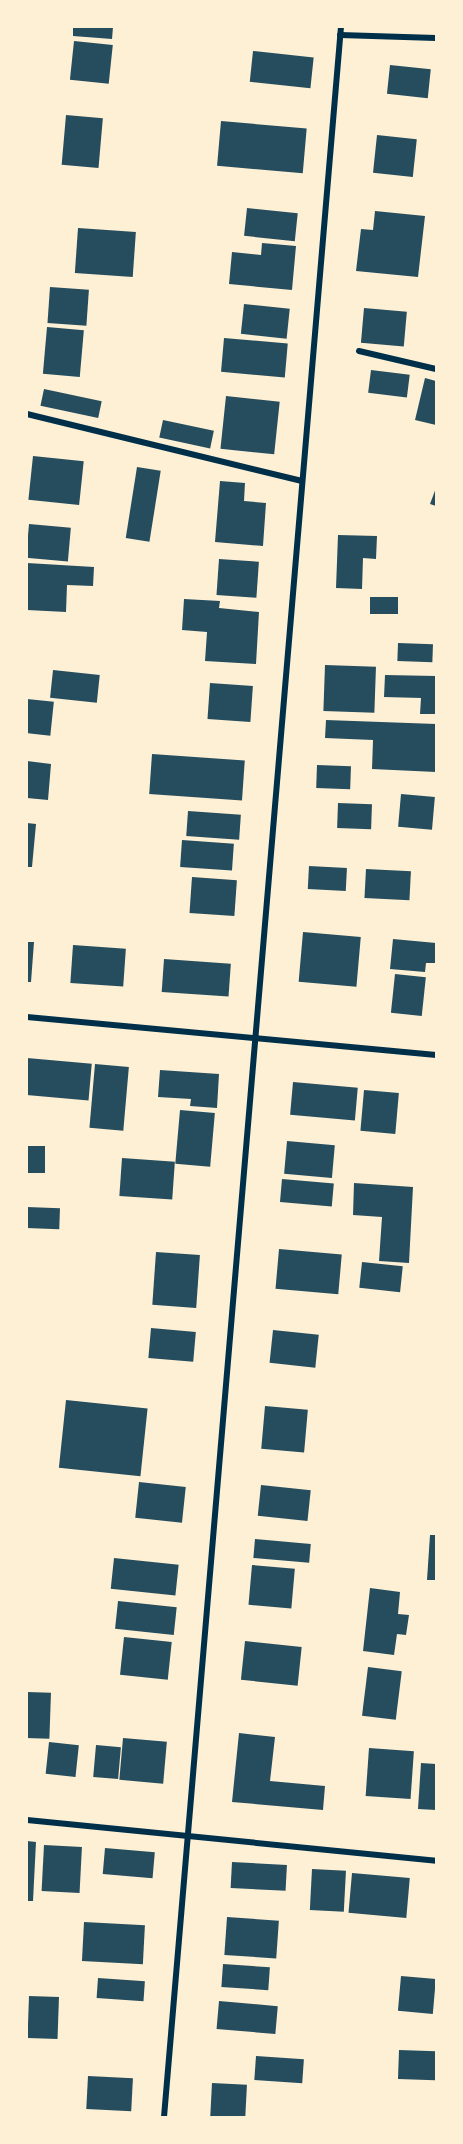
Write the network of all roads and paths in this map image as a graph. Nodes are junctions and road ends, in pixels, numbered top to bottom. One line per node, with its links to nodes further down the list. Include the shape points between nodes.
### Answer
1 (341, 27): 2 (street)
2 (340, 35): 3 (street); 7 (street)
3 (436, 38)
4 (359, 351): 5 (street)
5 (436, 369)
6 (27, 414): 7 (street)
7 (302, 481): 9 (street)
8 (27, 1017): 9 (street)
9 (255, 1038): 10 (street); 12 (street)
10 (436, 1055)
11 (27, 1820): 12 (street)
12 (188, 1836): 13 (street); 14 (street)
13 (436, 1861)
14 (164, 2117)

